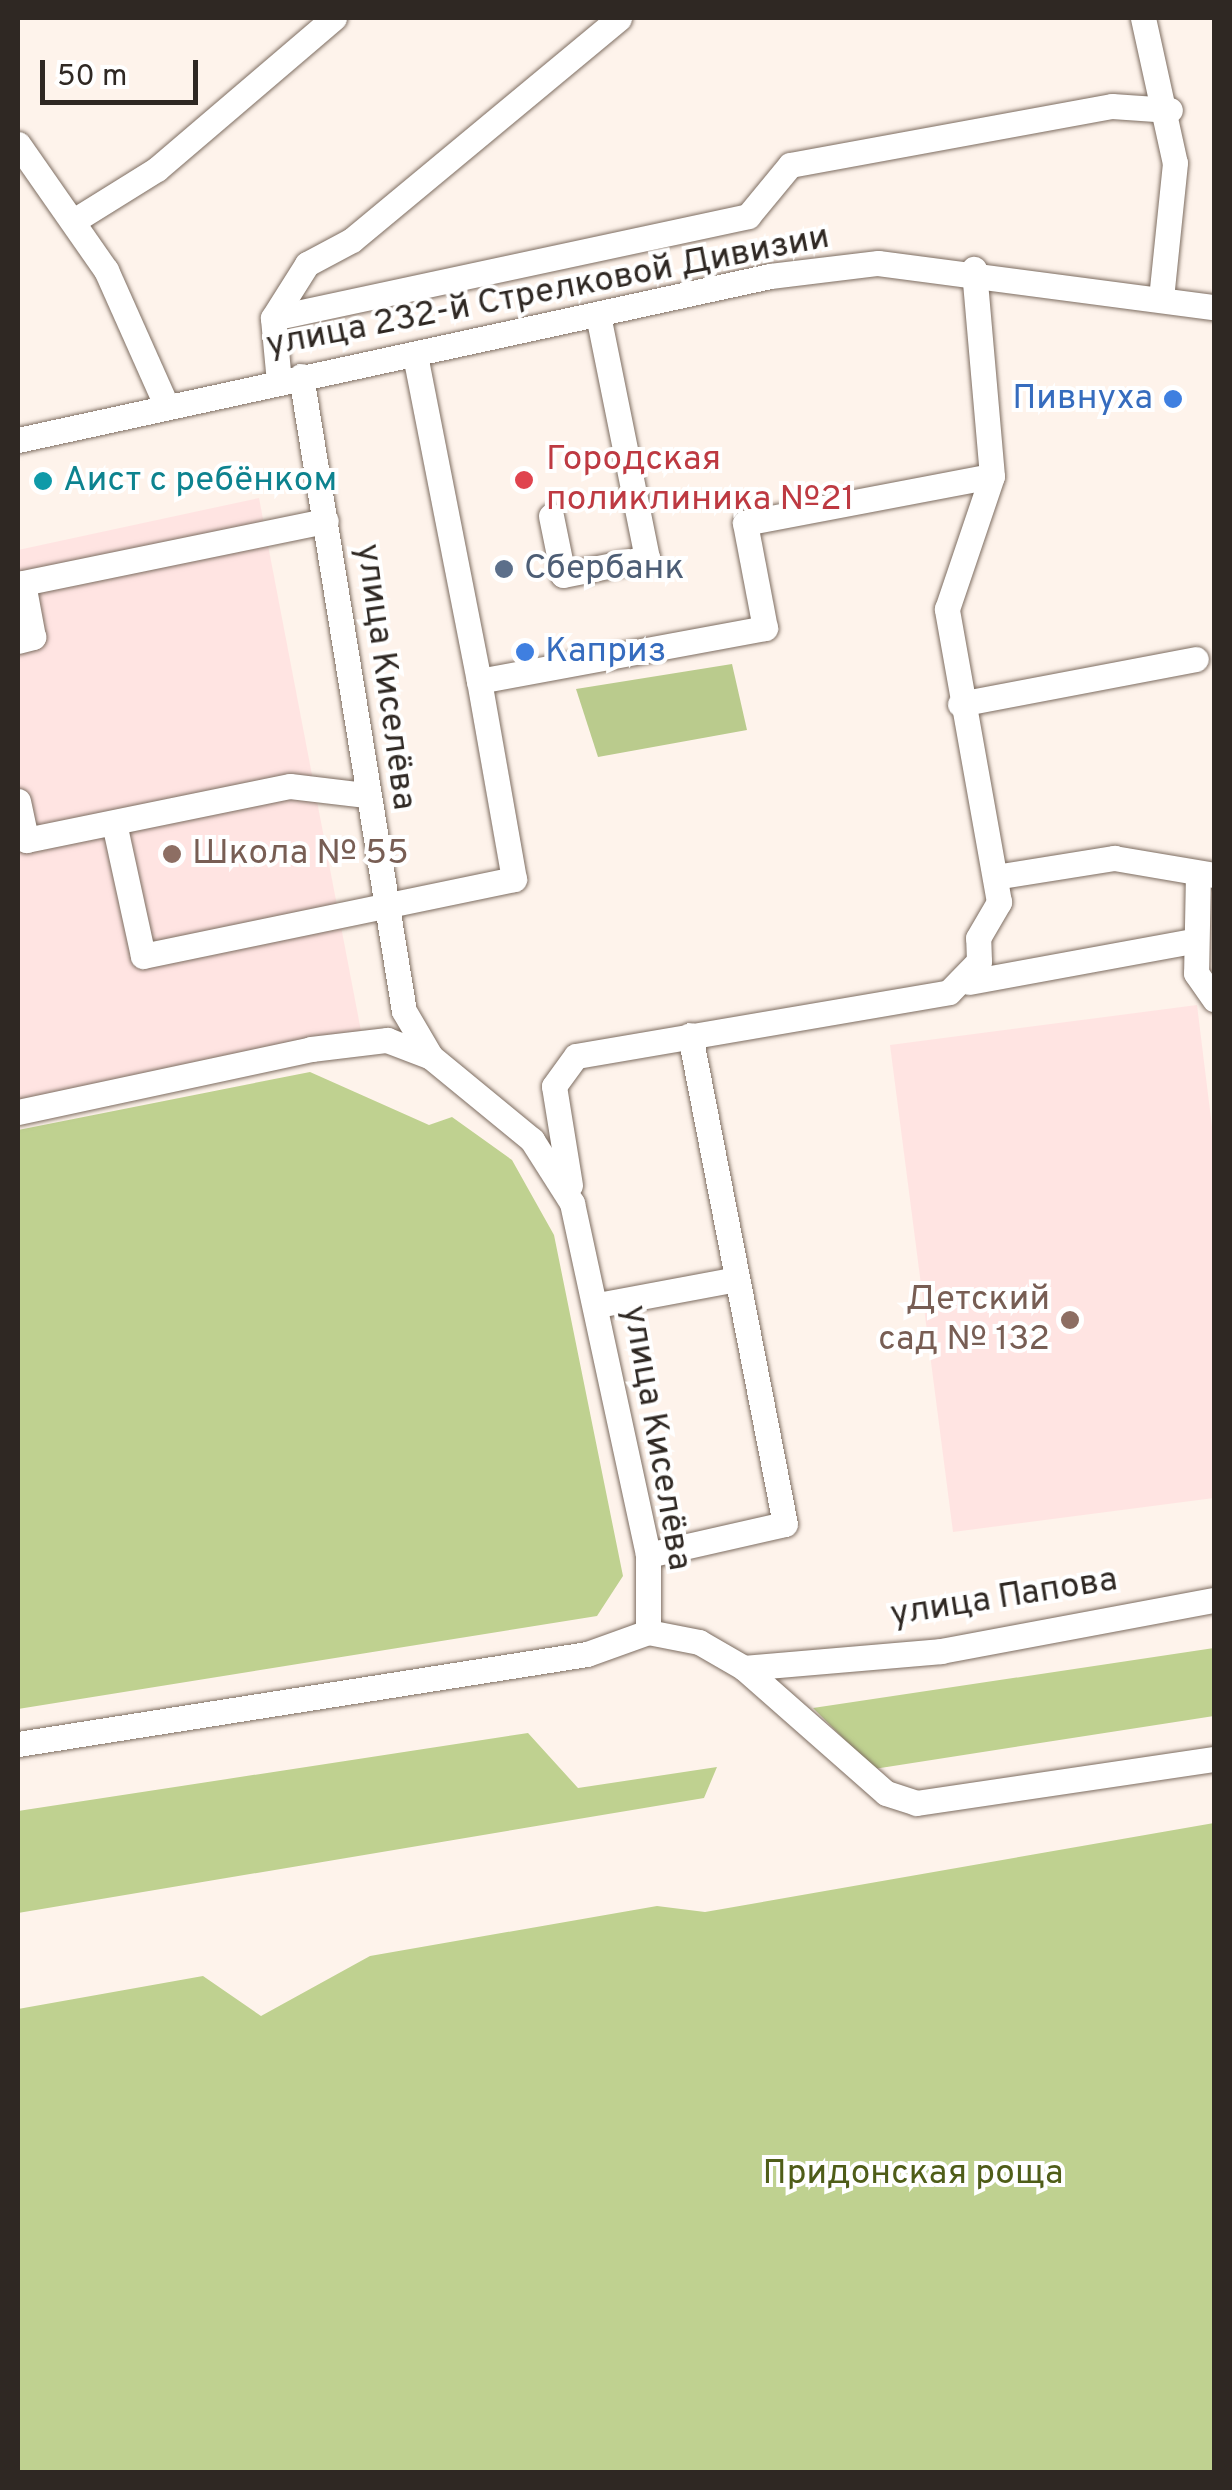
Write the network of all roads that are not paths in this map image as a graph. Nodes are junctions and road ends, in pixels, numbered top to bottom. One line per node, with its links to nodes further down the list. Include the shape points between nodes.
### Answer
1 (334, 18): 6 (street, via 158,169)
2 (619, 18): 11 (street, via 352,240 307,264)
3 (1148, 18): 4 (street)
4 (1170, 110): 8 (street, via 1175,162); 11 (street, via 1112,106 790,165 748,216)
5 (18, 144): 6 (street)
6 (75, 220): 14 (street, via 136,323)
7 (974, 270): 8 (street, улица 232-й Стрелковой Дивизии); 10 (street, улица 232-й Стрелковой Дивизии, via 878,262); 16 (street)
8 (1161, 299): 9 (street, улица 232-й Стрелковой Дивизии)
9 (1214, 307)
10 (598, 315): 12 (street, улица 232-й Стрелковой Дивизии); 17 (street, via 648,558 563,576)
11 (273, 318): 13 (street, улица Киселёва)
12 (415, 356): 13 (street, улица 232-й Стрелковой Дивизии); 21 (street)
13 (290, 379): 14 (street, улица 232-й Стрелковой Дивизии); 18 (street, улица Киселёва)
14 (167, 407): 15 (street, улица 232-й Стрелковой Дивизии)
15 (18, 440)
16 (992, 476): 21 (street, via 746,523 764,628); 22 (street, via 947,609)
17 (550, 516)
18 (326, 521): 19 (street, via 22,583 32,637); 23 (street, улица Киселёва)
19 (18, 640)
20 (1196, 659): 22 (street)
21 (479, 681): 28 (street, via 514,879)
22 (960, 704): 27 (street)
23 (366, 796): 25 (street, via 290,786); 28 (street, улица Киселёва)
24 (18, 800): 25 (street, via 26,840)
25 (114, 823): 28 (street, via 143,956)
26 (1206, 874): 27 (street, via 1114,858); 29 (street)
27 (995, 877): 30 (street, via 999,902)
28 (386, 907): 33 (street, улица Киселёва, via 404,1011)
29 (1192, 942): 30 (street); 31 (street, via 1203,992)
30 (969, 982): 32 (street)
31 (1214, 999)
32 (690, 1034): 35 (street, via 576,1056 561,1069 554,1086); 36 (street)
33 (431, 1056): 34 (street, via 387,1040 312,1049); 35 (street, улица Киселёва, via 532,1140)
34 (18, 1112)
35 (572, 1203): 37 (street, улица Киселёва)
36 (738, 1279): 37 (street); 38 (street, via 785,1524)
37 (598, 1305): 38 (street, улица Киселёва)
38 (648, 1555): 40 (street, улица Киселёва)
39 (1214, 1600): 41 (street, улица Папова, via 940,1650)
40 (648, 1632): 41 (street, via 699,1642); 42 (street, via 587,1654)
41 (744, 1668): 43 (street, via 886,1793 916,1803)
42 (18, 1744)
43 (1214, 1759)

